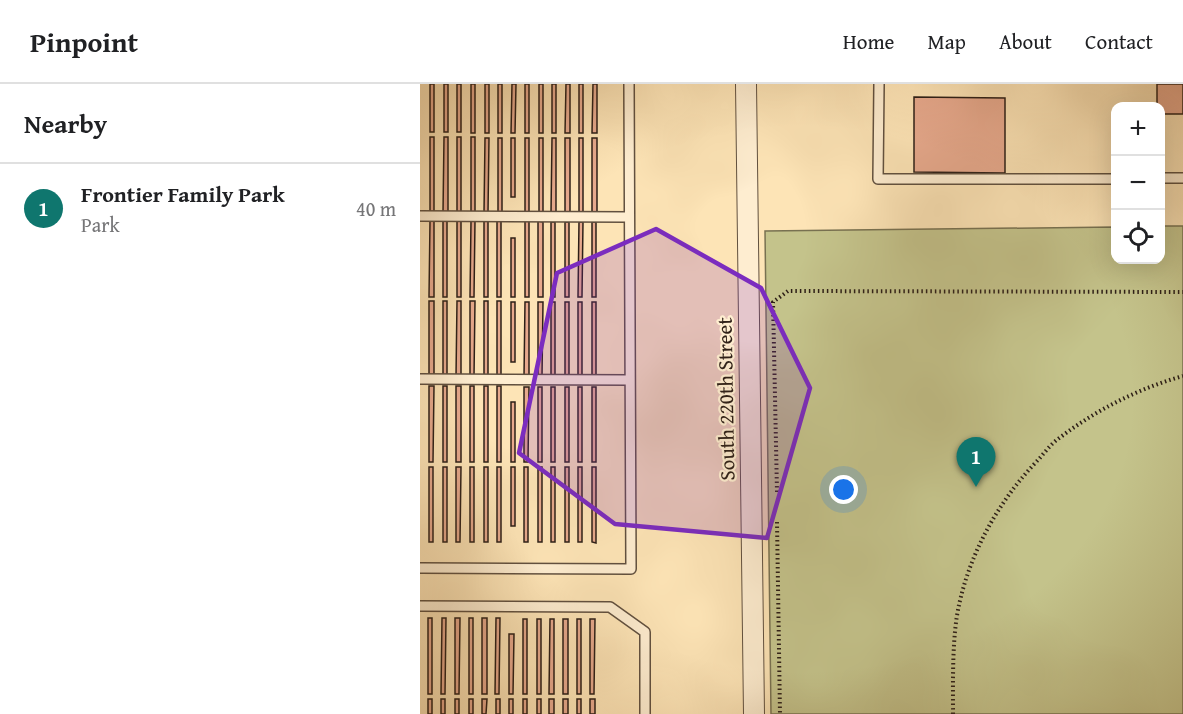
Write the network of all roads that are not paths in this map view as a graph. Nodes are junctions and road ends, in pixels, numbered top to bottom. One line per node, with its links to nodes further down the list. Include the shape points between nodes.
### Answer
1 (629, 84): 8 (lane)
2 (746, 84): 14 (street, South 220th Street)
3 (879, 84): 4 (lane, via 878,179)
4 (1111, 178)
5 (1165, 178): 6 (lane)
6 (1183, 178)
7 (420, 216): 8 (lane)
8 (629, 217): 10 (lane)
9 (420, 379): 10 (lane)
10 (630, 380): 11 (lane, via 631,569)
11 (420, 568)
12 (420, 606): 13 (lane, via 610,607 645,632)
13 (645, 714)
14 (754, 714)

